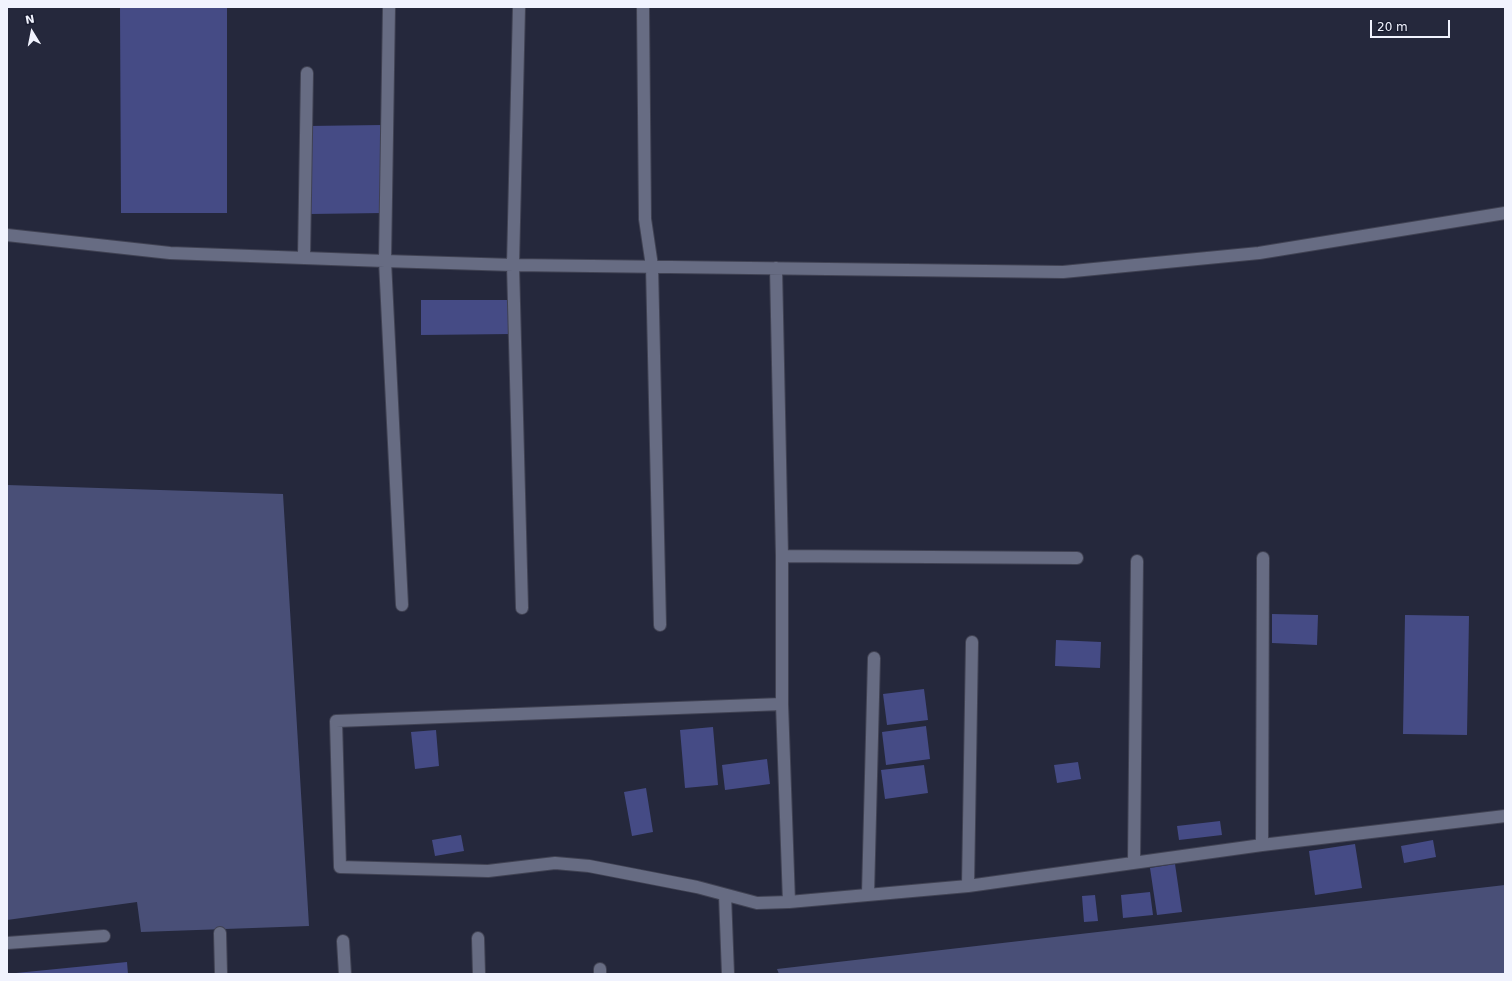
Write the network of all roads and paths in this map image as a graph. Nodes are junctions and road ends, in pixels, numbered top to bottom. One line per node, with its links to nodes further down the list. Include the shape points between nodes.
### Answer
1 (389, 7): 8 (street)
2 (519, 7): 9 (street)
3 (643, 7): 10 (street, via 645,219)
4 (307, 73): 7 (street)
5 (1505, 213): 11 (street, via 1259,253 1063,272)
6 (7, 234): 7 (street, via 170,253)
7 (304, 258): 8 (street)
8 (385, 261): 9 (street); 16 (street)
9 (513, 265): 10 (street); 17 (street)
10 (652, 266): 11 (street); 18 (street)
11 (776, 268): 12 (street)
12 (782, 556): 13 (street); 21 (street)
13 (1076, 558)
14 (1263, 558): 23 (street)
15 (1137, 561): 24 (street)
16 (402, 605)
17 (522, 608)
18 (660, 625)
19 (972, 642): 25 (street)
20 (874, 658): 27 (street)
21 (782, 704): 26 (street, via 336,721 340,867 488,871 555,863 589,866); 28 (street)
22 (1505, 816): 23 (street)
23 (1262, 845): 24 (street)
24 (1134, 863): 25 (street)
25 (968, 886): 27 (street)
26 (725, 894): 28 (street, via 757,903); 37 (street)
27 (868, 894): 28 (street)
28 (789, 902)
29 (220, 933): 34 (street)
30 (104, 936): 33 (street)
31 (478, 938): 36 (street)
32 (343, 941): 35 (street)
33 (7, 943)
34 (221, 974)
35 (345, 974)
36 (479, 974)
37 (728, 974)

